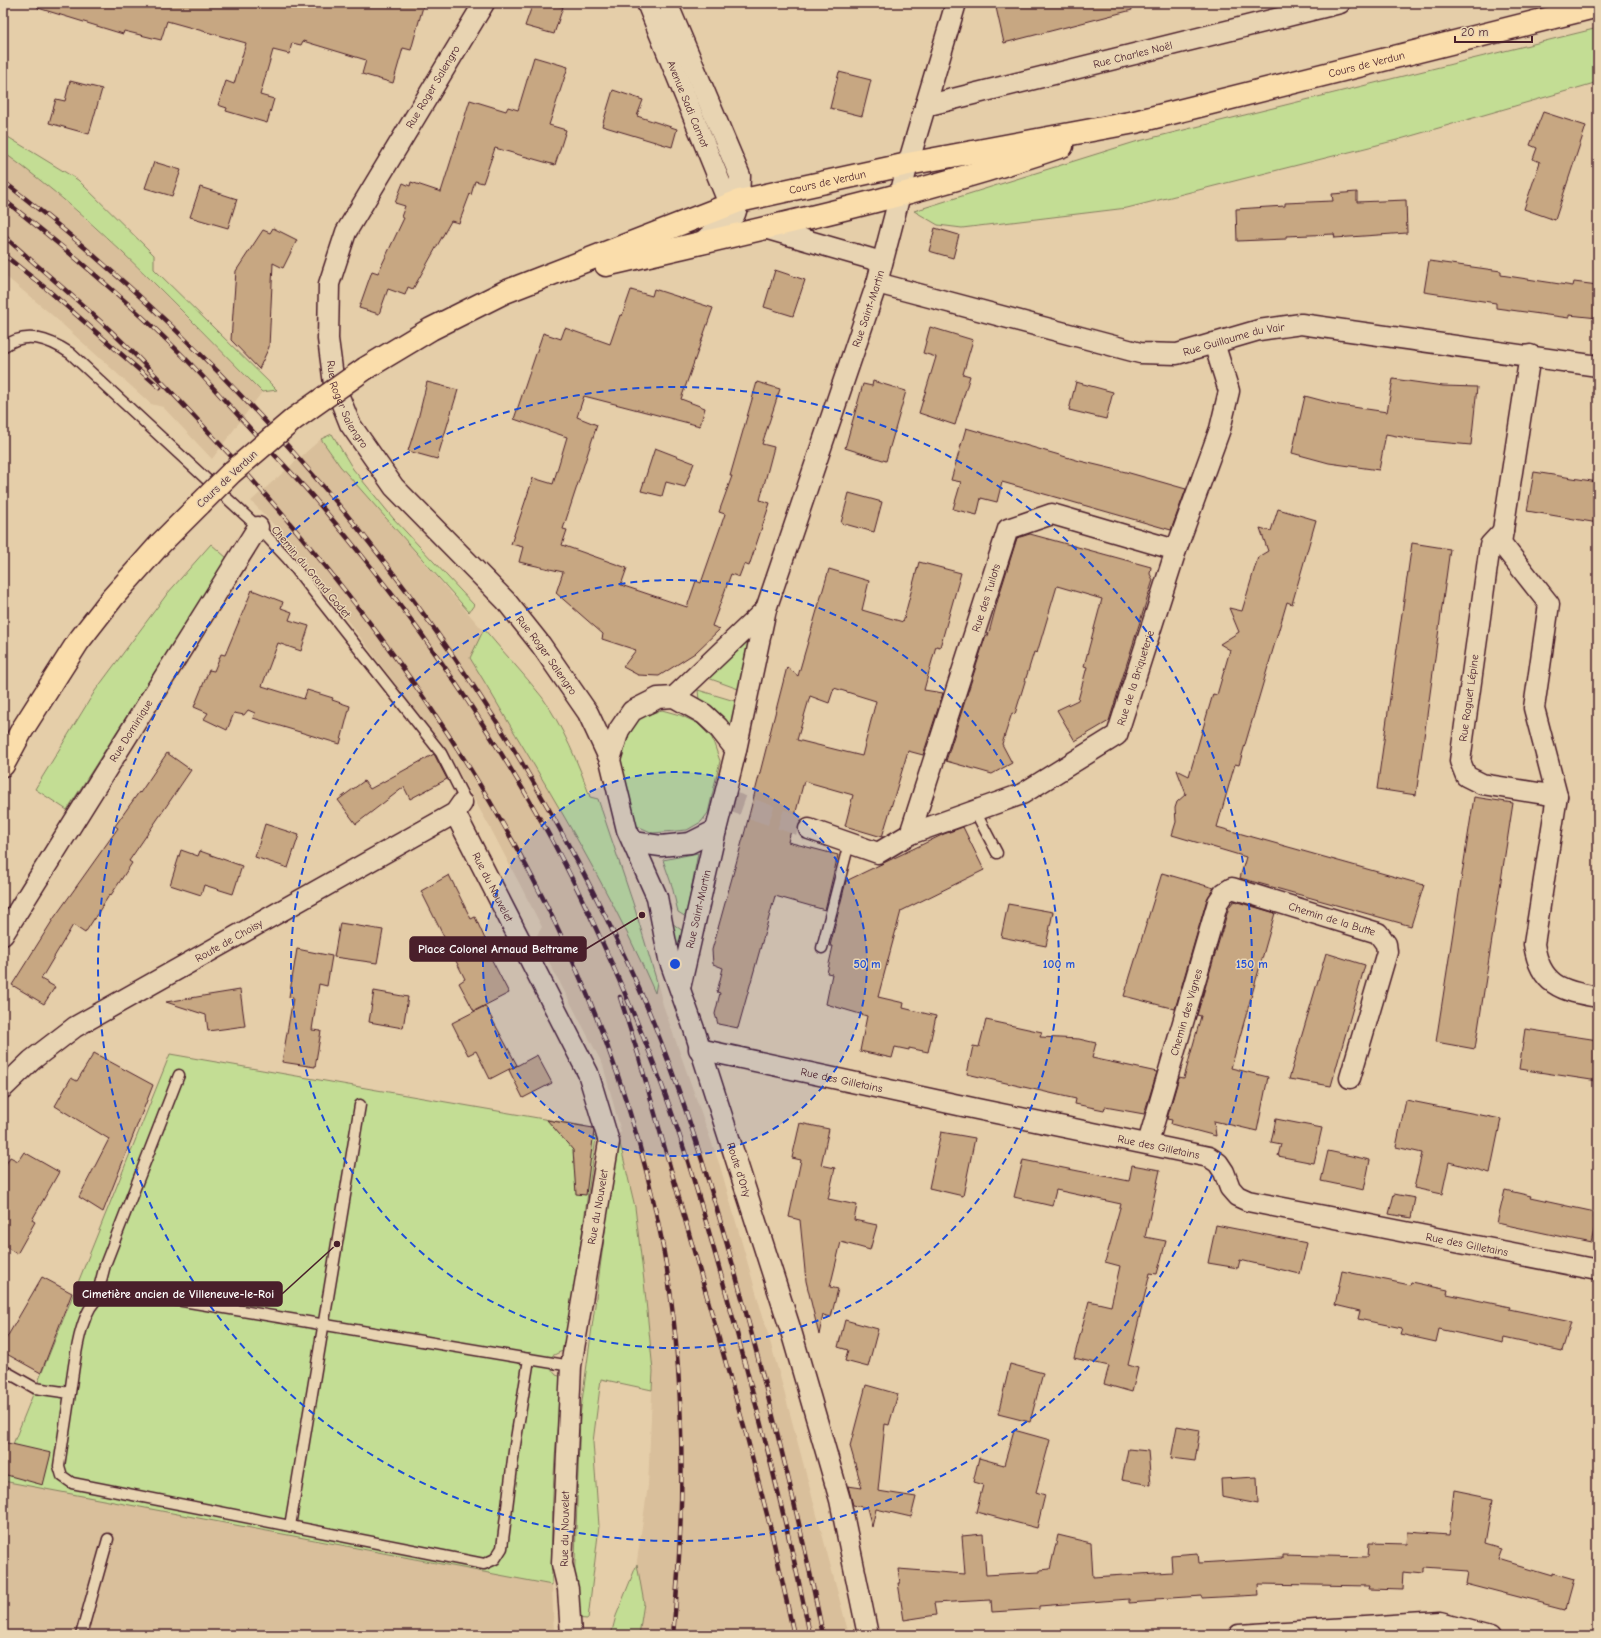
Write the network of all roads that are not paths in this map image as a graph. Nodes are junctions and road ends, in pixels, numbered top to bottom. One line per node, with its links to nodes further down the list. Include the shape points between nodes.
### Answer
1 (484, 3): 29 (street, Rue Roger Salengro, via 346,232 329,284 328,340 334,384 350,424 394,487 506,601 541,645 588,713)
2 (647, 3): 13 (street, Avenue Sadi Carnot)
3 (667, 3): 10 (street, Avenue Sadi Carnot)
4 (956, 3): 7 (street, Rue Saint-Martin)
5 (1340, 3): 7 (street, Rue Charles Noël)
6 (1598, 6): 8 (main road, Cours de Verdun)
7 (924, 106): 9 (street, Rue Saint-Martin)
8 (1134, 122): 9 (main road, Cours de Verdun); 12 (main road, Cours de Verdun, via 1005,166)
9 (908, 164): 11 (main road, Cours de Verdun); 12 (street, Rue Saint-Martin)
10 (740, 176): 11 (street, Avenue Sadi Carnot); 13 (street, Avenue Sadi Carnot)
11 (763, 195): 13 (main road, Cours de Verdun)
12 (900, 196): 14 (main road, Cours de Verdun); 16 (street, Rue Saint-Martin)
13 (734, 203): 15 (street, Avenue Sadi Carnot, via 735,214); 17 (main road, Cours de Verdun)
14 (764, 228): 15 (main road, Cours de Verdun); 16 (street)
15 (702, 242): 17 (main road, Cours de Verdun)
16 (882, 262): 18 (street, Rue Saint-Martin)
17 (532, 282): 30 (main road, Cours de Verdun, bridge, via 505,292 431,329 366,368 294,419 231,473 161,543 112,597 78,642)
18 (877, 283): 19 (street, Rue Guillaume du Vair, via 1140,353 1177,354); 26 (street, Rue Saint-Martin)
19 (1214, 343): 21 (street, Rue Guillaume du Vair, via 1259,330 1301,324); 25 (street, Rue de la Briqueterie, via 1229,391 1220,429)
20 (3, 347): 23 (lane, Chemin du Grand Godet, via 15,340 41,338 70,353)
21 (1530, 355): 22 (street, Rue Guillaume du Vair); 24 (street)
22 (1598, 366)
23 (258, 527): 32 (lane, Chemin du Grand Godet, via 286,558 441,753 463,796); 41 (street, Rue Dominique)
24 (1503, 531): 31 (street, via 1501,543 1548,604 1534,708); 31 (street, Rue Raguet Lépine, via 1490,545 1460,762 1466,776 1482,784)
25 (1176, 550): 33 (street, Rue de la Briqueterie, via 1117,735 1022,794); 36 (street, Rue des Tuilots, via 1052,514 1008,529)
26 (766, 609): 27 (street, Rue Saint-Martin); 28 (street, Rue Saint-Martin)
27 (674, 697): 28 (street, via 704,714); 29 (street, via 658,698 632,711 619,730)
28 (736, 750): 35 (street)
29 (610, 760): 37 (street, via 627,830)
30 (3, 765)
31 (1557, 796): 44 (street, via 1534,944 1536,960 1542,972 1555,984 1571,993)
32 (459, 808): 48 (street, Route de Choisy, via 75,1027 32,1060); 55 (street, Rue du Nouvelet, via 588,1073 609,1142)
33 (975, 810): 36 (street, Rue de la Briqueterie); 39 (lane)
34 (809, 829): 38 (street, Rue de la Briqueterie)
35 (716, 830): 37 (street, via 690,843 661,846); 43 (street, Rue Saint-Martin)
36 (910, 834): 38 (street, Rue de la Briqueterie, via 878,853)
37 (633, 842): 43 (street, Route d'Orly, via 657,897 670,959)
38 (849, 843): 42 (lane)
39 (997, 854)
40 (1232, 888): 47 (street, Chemin de la Butte, via 1378,933 1386,944 1386,957); 50 (street, Chemin des Vignes, via 1224,892 1218,902)
41 (3, 935)
42 (822, 948)
43 (680, 988): 45 (street, Route d'Orly)
44 (1598, 997)
45 (699, 1048): 50 (street, Rue des Gilletains); 62 (street, Route d'Orly, via 791,1331 840,1500)
46 (179, 1075): 52 (lane, via 105,1265)
47 (1350, 1078)
48 (3, 1088)
49 (360, 1104): 53 (lane)
50 (1148, 1143): 51 (street, Rue des Gilletains, via 1210,1157 1224,1172 1230,1188 1237,1196 1248,1201)
51 (1598, 1270)
52 (96, 1300): 53 (lane, via 105,1293 117,1290); 57 (lane, via 88,1310 83,1324)
53 (323, 1325): 54 (lane); 58 (lane)
54 (529, 1359): 55 (lane); 58 (lane, via 502,1548 495,1559 484,1564)
55 (571, 1366): 61 (street, Rue du Nouvelet, via 562,1564 568,1589)
56 (3, 1370): 57 (lane, via 35,1388)
57 (70, 1393): 58 (lane, via 59,1466 62,1476 72,1483)
58 (290, 1526)
59 (108, 1539): 60 (lane)
60 (81, 1635)
61 (571, 1635)
62 (868, 1635)
63 (1239, 1635): 64 (street, via 1441,1622)
64 (1490, 1635)

